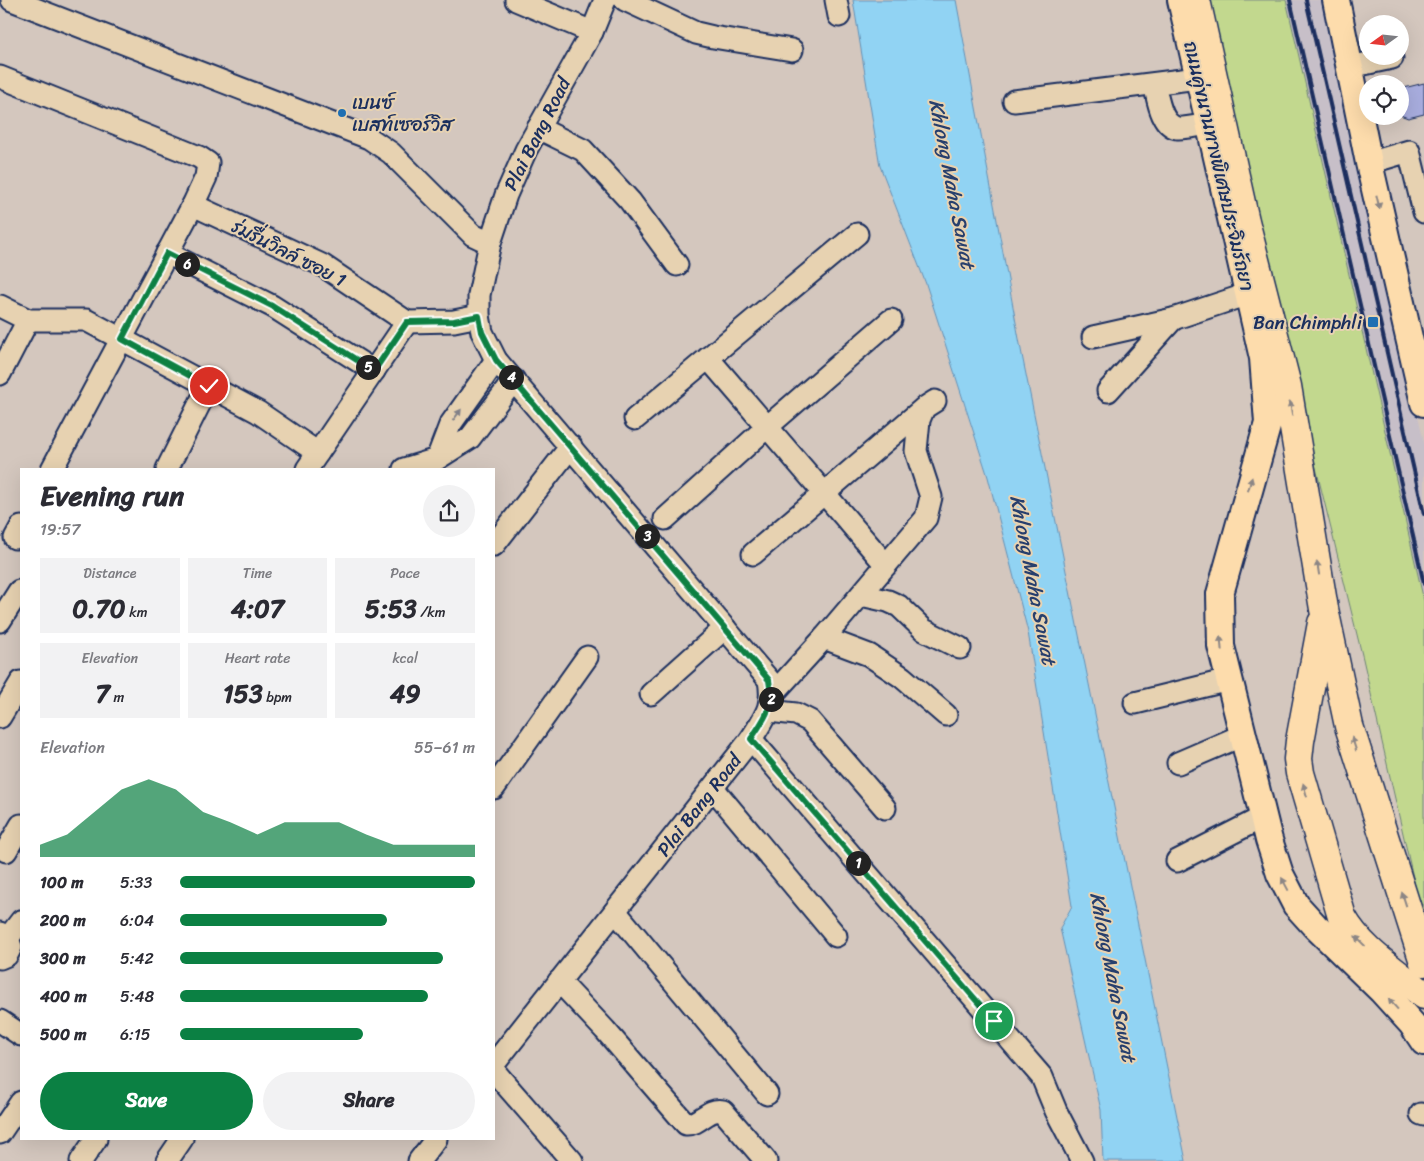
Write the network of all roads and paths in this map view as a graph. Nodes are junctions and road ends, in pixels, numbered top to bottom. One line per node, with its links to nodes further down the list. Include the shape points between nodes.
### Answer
1 (12, 0): 22 (street, via 369,138 391,153 473,235)
2 (516, 0): 8 (street)
3 (605, 0): 8 (street, Plai Bang Road)
4 (624, 0): 9 (street, via 696,33)
5 (1181, 0): 13 (main road, ถนนคู่ขนานทางพิเศษประจิมรัถยา)
6 (1196, 0): 57 (highway, one-way to 6, via 1287,386 1245,222)
7 (1336, 0): 11 (main road)
8 (592, 32): 17 (street, Plai Bang Road)
9 (792, 50)
10 (1359, 65): 11 (street)
11 (1350, 67): 18 (main road)
12 (0, 77): 19 (street, via 206,160 206,177)
13 (1198, 78): 14 (street); 16 (main road, ถนนคู่ขนานทางพิเศษประจิมรัถยา)
14 (1154, 84): 15 (street); 16 (street, via 1162,115 1169,123 1177,128)
15 (1014, 101)
16 (1209, 124): 25 (main road, ถนนคู่ขนานทางพิเศษประจิมรัถยา)
17 (538, 128): 22 (street, Plai Bang Road, via 506,195); 24 (street, via 583,150 630,201)
18 (1369, 163): 20 (street, via 1409,151); 41 (main road, one-way to 41)
19 (193, 205): 23 (street); 31 (street, ร่มรื่นวิลล์ ซอย 1, via 322,265)
20 (1424, 212)
21 (857, 234): 34 (street)
22 (490, 243): 27 (street, Plai Bang Road)
23 (167, 253): 33 (street); 36 (street, via 272,306)
24 (677, 265)
25 (1248, 294): 28 (street); 63 (main road, ถนนคู่ขนานทางพิเศษประจิมรัถยา, one-way to 25, via 1221,646 1220,594 1268,423 1263,358)
26 (0, 306): 29 (street)
27 (479, 316): 31 (street, via 454,321); 35 (street, Plai Bang Road, via 482,332)
28 (1173, 319): 32 (street); 40 (street)
29 (28, 320): 33 (street, via 86,320); 37 (street)
30 (891, 320): 43 (street)
31 (407, 322): 36 (street)
32 (1093, 337)
33 (122, 339): 39 (street); 47 (street)
34 (708, 358): 42 (street); 43 (street)
35 (496, 360): 38 (street, Plai Bang Road); 45 (street, one-way to 35, via 450,424)
36 (374, 371): 46 (street)
37 (0, 374)
38 (514, 380): 44 (street, Plai Bang Road); 45 (street, via 470,438)
39 (209, 386): 46 (street, via 258,412); 48 (street)
40 (1108, 391)
41 (1424, 402)
42 (635, 420)
43 (767, 427): 50 (street); 51 (street)
44 (571, 446): 52 (street); 59 (street, Plai Bang Road)
45 (437, 459): 49 (street)
46 (313, 461)
47 (53, 468)
48 (168, 468)
49 (407, 468)
50 (824, 494): 53 (street); 54 (street); 54 (street, via 930,404 919,420 916,451 931,497 929,510 926,518)
51 (665, 519)
52 (495, 544)
53 (753, 554)
54 (886, 565): 56 (street)
55 (19, 592): 58 (street)
56 (861, 595): 60 (street); 61 (street, via 899,606 924,630)
57 (1324, 609): 84 (highway, one-way to 57, via 1349,726); 86 (highway, one-way to 57, via 1360,943 1342,917 1300,773 1300,741)
58 (0, 621)
59 (725, 628): 65 (street); 66 (street, Plai Bang Road, via 769,680)
60 (824, 638): 66 (street); 68 (street, via 869,655 902,677)
61 (960, 648)
62 (587, 657): 73 (street)
63 (1229, 680): 67 (street); 70 (main road, ถนนคู่ขนานทางพิเศษประจิมรัถยา)
64 (20, 684): 69 (street)
65 (651, 694)
66 (770, 703): 71 (street, Plai Bang Road); 75 (street, via 810,721)
67 (1135, 703)
68 (946, 715)
69 (0, 717)
70 (1243, 735): 72 (street); 76 (main road, ถนนคู่ขนานทางพิเศษประจิมรัถยา)
71 (751, 739): 74 (street, Plai Bang Road); 101 (street, via 1042,1077)
72 (1178, 763)
73 (495, 787)
74 (713, 788): 80 (street, Plai Bang Road); 82 (street)
75 (885, 808)
76 (1263, 817): 79 (street); 89 (main road, ถนนคู่ขนานทางพิเศษประจิมรัถยา, one-way to 76, via 1382,991 1296,905 1280,874)
77 (20, 827): 78 (street)
78 (9, 853)
79 (1177, 861)
80 (615, 911): 85 (street, Plai Bang Road); 92 (street)
81 (10, 931): 83 (street, via 10,951)
82 (836, 936)
83 (0, 958)
84 (1424, 962)
85 (560, 981): 90 (street, Plai Bang Road); 100 (street, via 686,1124 698,1122 714,1110 723,1111)
86 (1424, 995)
87 (0, 1021): 88 (street)
88 (20, 1034)
89 (1424, 1042)
90 (495, 1063)
91 (495, 1072): 99 (street)
92 (768, 1094)
93 (20, 1103): 94 (street)
94 (0, 1133)
95 (95, 1140): 97 (street)
96 (181, 1140): 98 (street)
97 (81, 1161)
98 (167, 1161)
99 (572, 1161)
100 (766, 1161)
101 (1082, 1161)

